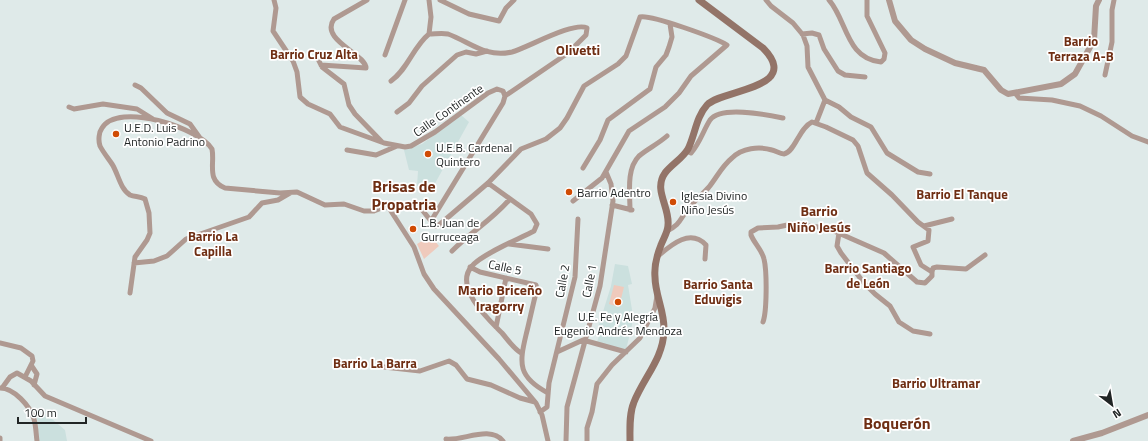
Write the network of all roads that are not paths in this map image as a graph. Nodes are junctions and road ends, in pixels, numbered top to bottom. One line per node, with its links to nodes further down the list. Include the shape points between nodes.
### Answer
1 (274, 0): 36 (street, Calle Continente, via 276,8 273,31 293,61 303,101 330,114 340,127)
2 (405, 0): 18 (street)
3 (429, 0): 15 (street)
4 (440, 0): 5 (street, via 469,14 499,21)
5 (514, 0)
6 (700, 0): 39 (main road, via 763,48 772,58 773,68 769,78 760,85 709,103 702,112)
7 (766, 0): 16 (street)
8 (829, 0): 9 (street, via 853,47 862,55 881,62 885,53 867,16)
9 (867, 0)
10 (889, 0): 25 (street, via 895,21 911,40 955,63 984,70 1001,90 1008,94)
11 (1099, 0): 25 (street, via 1096,6 1094,40 1075,74 1061,84)
12 (1114, 0): 21 (street, via 1112,42)
13 (364, 1): 20 (street, via 334,19 332,25 338,42 364,62 366,68 363,70)
14 (670, 24): 40 (street, via 672,37 669,47 656,67 650,89 608,120 600,140); 41 (street, via 726,45 691,76 679,93 664,107 629,132); 43 (street, via 646,16 640,17 623,60 584,86 568,118 556,132 521,150)
15 (429, 34): 17 (street, via 446,34); 23 (street, via 401,72)
16 (802, 34): 22 (street, via 819,35 831,62 842,73); 27 (street, via 808,46 808,67)
17 (488, 51): 26 (street, via 511,52 565,31 582,26 587,28 586,35 568,53); 29 (street, via 457,55 422,86 409,104)
18 (385, 55)
19 (318, 56): 20 (street)
20 (321, 65): 36 (street, via 344,84 351,109)
21 (1105, 75)
22 (865, 77)
23 (391, 81)
24 (134, 85): 34 (street, via 142,88 167,113 190,124)
25 (1015, 93): 35 (street, via 1019,98 1052,100 1080,106 1132,136)
26 (505, 96): 37 (street, Calle Continente, via 500,89 494,90 416,145); 51 (street)
27 (826, 100): 32 (street); 42 (street, via 871,127 887,153 918,172)
28 (69, 108): 31 (street, via 102,104 137,109)
29 (397, 112)
30 (783, 118): 39 (street, via 757,113 733,112 717,115 711,119 692,153)
31 (155, 120): 34 (street); 61 (street, via 133,116 117,118 104,125 99,135 100,146 124,189 132,196 145,198 148,204 149,236 136,254)
32 (816, 123): 52 (street, via 853,140 858,146 867,173); 53 (street, via 812,122 804,127 787,153 756,148 736,154 687,210 679,224)
33 (667, 136): 47 (street, via 639,156 633,166 630,182 631,210)
34 (200, 138): 44 (street, via 212,149 212,176 220,186 230,189)
35 (1148, 142)
36 (384, 143): 37 (street, Calle Continente)
37 (397, 146): 38 (street, via 376,155)
38 (347, 150)
39 (687, 150): 53 (main road, via 661,181 660,189 668,212)
40 (583, 168)
41 (606, 172): 46 (street, via 597,184); 47 (street, Calle 1, via 612,193)
42 (930, 174)
43 (488, 183): 45 (street); 51 (street, via 440,225 435,226)
44 (292, 192): 61 (street, via 278,200 262,203 248,217 186,239 167,256 154,261); 81 (street, via 303,193 325,205 344,204 364,211 389,208 414,247 424,274 434,289)
45 (510, 199): 55 (street, via 534,218 538,226 534,231); 57 (street, via 492,219)
46 (572, 201)
47 (612, 205): 70 (street, Calle 1, via 600,286)
48 (419, 206): 51 (street)
49 (578, 219): 72 (street, Calle 2, via 575,277)
50 (952, 219): 52 (street)
51 (431, 220)
52 (923, 226): 63 (street, via 929,230 930,237 926,242 913,247 921,265)
53 (667, 231): 59 (main road)
54 (839, 233): 63 (street, via 884,253 917,282 928,281); 67 (street, via 827,228 797,224 762,228 751,232 765,264 766,306); 69 (street, via 837,246 841,253 864,283 890,306 899,322 913,331)
55 (509, 244): 56 (street); 62 (street)
56 (548, 249)
57 (452, 250)
58 (985, 255): 63 (street, via 966,269 937,267 933,268)
59 (657, 256): 60 (street, via 678,241 690,237 706,245); 66 (main road, via 654,278)
60 (705, 259)
61 (134, 263): 65 (street)
62 (470, 267): 64 (street, Calle 5); 68 (street, via 467,280 471,294 480,311)
63 (932, 272)
64 (506, 278): 68 (street); 74 (street, Calle 5, via 536,285 537,289)
65 (130, 293)
66 (657, 295): 73 (street, via 655,308 645,328 636,343); 93 (main road, via 662,314 663,341 654,366 634,403)
67 (763, 322)
68 (496, 328): 74 (street)
69 (930, 334)
70 (584, 340): 72 (street); 73 (street); 91 (street, Calle 1, via 567,407)
71 (0, 342): 75 (street, via 30,352)
72 (557, 352): 80 (street, Calle 2)
73 (626, 352): 92 (street, via 597,384 587,428)
74 (521, 353): 80 (street, via 526,376 533,384)
75 (31, 365): 77 (street); 78 (street, via 37,374)
76 (384, 367): 81 (street, via 420,371 449,361 468,379)
77 (25, 377): 78 (street); 79 (street, via 14,374)
78 (34, 385): 88 (street, via 45,396)
79 (1, 388): 87 (street, via 16,395 31,412 35,420)
80 (548, 393): 82 (street, Calle 2, via 547,407)
81 (535, 402): 82 (street)
82 (540, 412): 90 (street)
83 (1148, 415): 94 (street)
84 (0, 438): 86 (street)
85 (446, 439): 89 (street, via 480,435 499,437)
86 (0, 441)
87 (37, 441)
88 (150, 441)
89 (503, 441)
90 (548, 441)
91 (566, 441)
92 (587, 441)
93 (630, 441)
94 (1073, 441)

